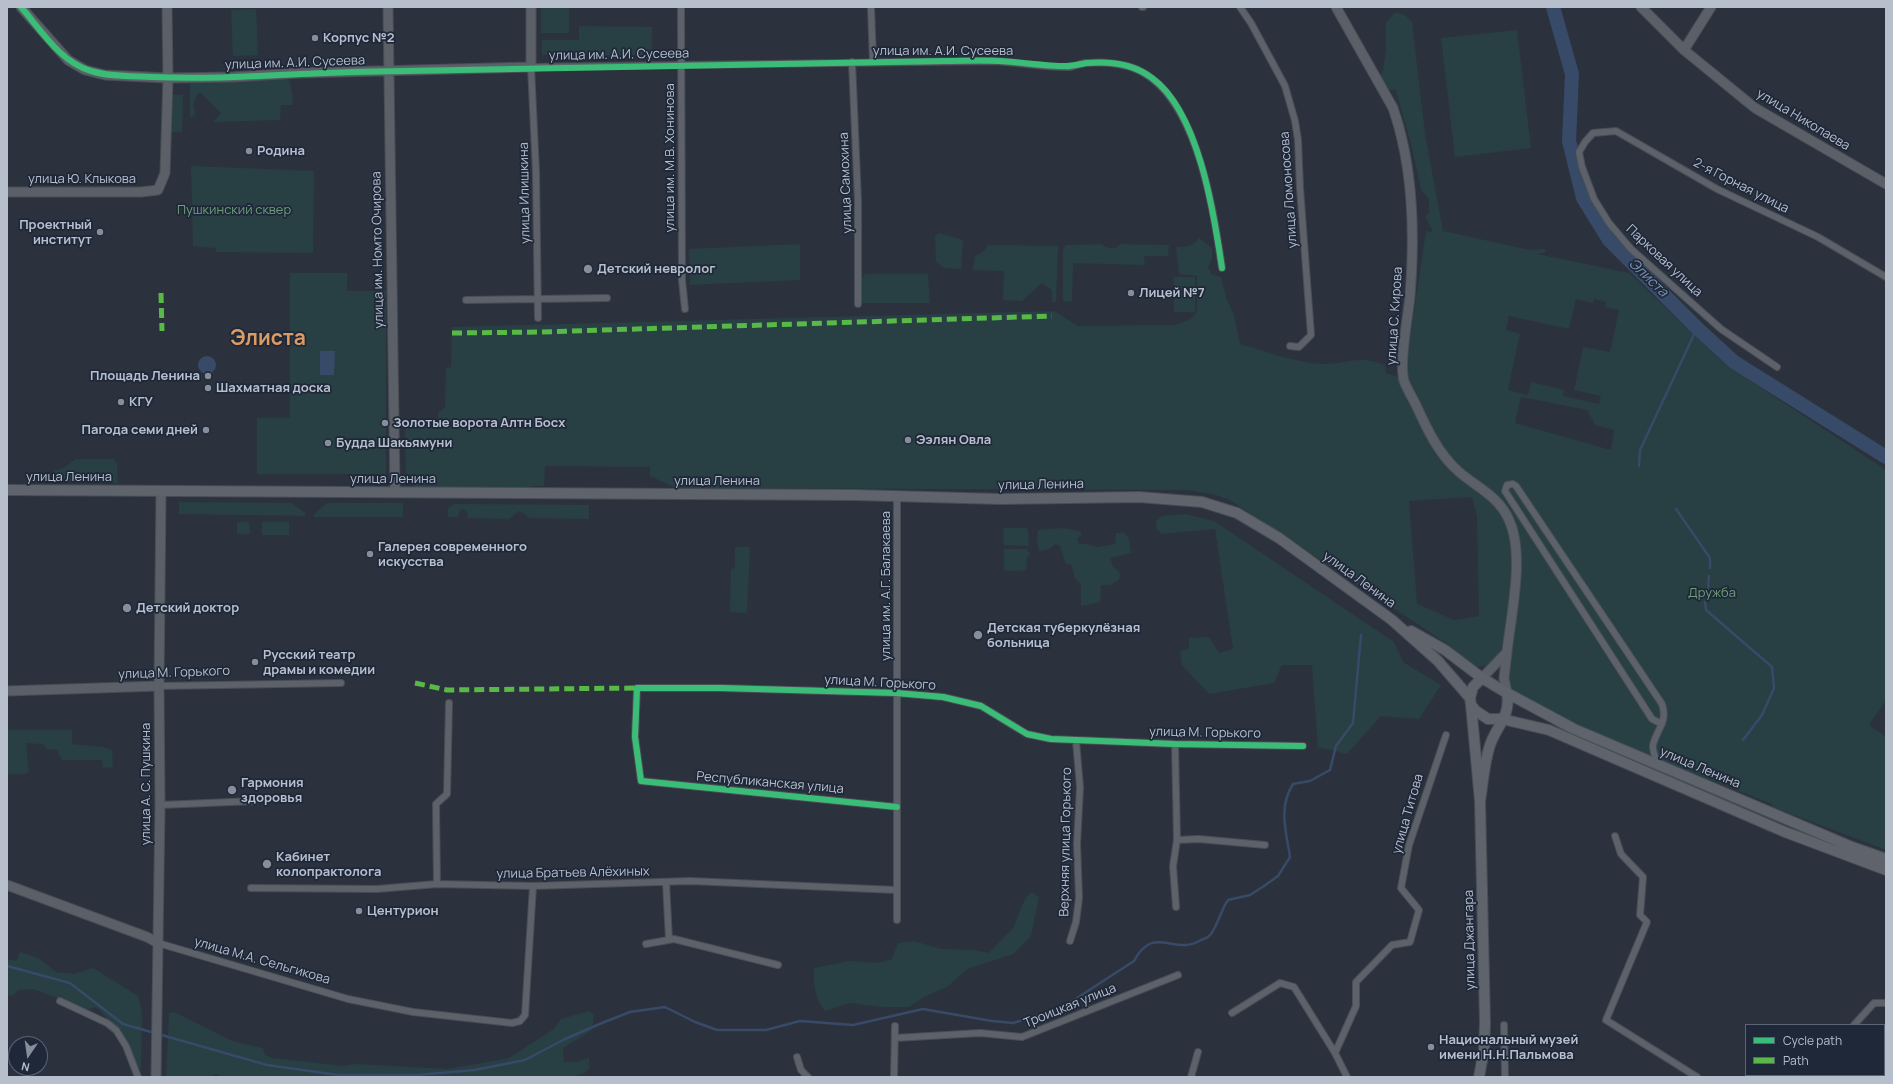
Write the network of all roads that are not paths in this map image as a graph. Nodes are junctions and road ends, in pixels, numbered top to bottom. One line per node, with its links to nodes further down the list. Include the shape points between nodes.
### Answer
1 (21, 7): 17 (street, улица им. А.И. Сусеева, via 68,60 85,70 105,75)
2 (167, 7): 17 (street)
3 (388, 7): 16 (street, улица им. Номто Очирова)
4 (531, 7): 15 (street)
5 (681, 7): 14 (street, улица им. М.В. Хонинова)
6 (871, 7): 12 (street)
7 (1240, 7): 29 (street, улица Ломоносова, via 1252,23 1285,86 1298,140 1311,335 1299,347)
8 (1336, 7): 36 (street, улица С. Кирова, via 1393,108 1406,160 1412,234 1404,379 1436,445 1458,471 1499,503 1510,521 1515,542 1516,572)
9 (1641, 7): 11 (street, улица Николаева)
10 (1711, 7): 11 (street)
11 (1684, 50): 19 (street, улица Николаева, via 1755,108)
12 (872, 61): 13 (street, улица им. А.И. Сусеева); 21 (street, улица им. А.И. Сусеева, via 994,61 1070,67 1085,63 1117,64 1140,70 1158,82 1170,96 1195,146 1209,195)
13 (852, 62): 14 (street, улица им. А.И. Сусеева); 26 (street, улица Самохина, via 858,201)
14 (680, 65): 15 (street, улица им. А.И. Сусеева); 27 (street, улица им. М.В. Хонинова, via 682,280)
15 (532, 67): 16 (street, улица им. А.И. Сусеева); 25 (street, улица Илишкина)
16 (389, 72): 17 (street, улица им. А.И. Сусеева); 33 (street, улица им. Номто Очирова)
17 (168, 78): 20 (street, улица Ю. Клыкова, via 165,174 158,190)
18 (1585, 142): 22 (street, 2-я Горная улица, via 1593,133 1616,131 1717,189 1818,237); 30 (street, Парковая улица, via 1580,152 1582,167 1594,199 1626,244 1721,329)
19 (1886, 184)
20 (7, 192)
21 (1222, 268)
22 (1886, 277)
23 (607, 298): 25 (street)
24 (466, 300): 25 (street)
25 (538, 300): 28 (street, улица Илишкина)
26 (858, 304)
27 (685, 309)
28 (538, 318)
29 (1290, 346)
30 (1777, 367)
31 (7, 490): 32 (main road, улица Ленина)
32 (162, 491): 33 (main road, улица Ленина); 39 (street, улица А. С. Пушкина)
33 (395, 492): 34 (main road, улица Ленина)
34 (897, 497): 35 (main road, улица Ленина, via 1140,497 1202,502 1237,513 1279,538); 41 (street, улица им. А.Г. Балакаева)
35 (1392, 620): 37 (main road, улица Ленина, via 1445,650); 43 (main road, улица Ленина, via 1438,661)
36 (1507, 652): 37 (street); 42 (street, улица С. Кирова, via 1504,678)
37 (1482, 678): 42 (main road); 43 (main road, via 1473,687)
38 (341, 683): 39 (street, улица М. Горького)
39 (159, 686): 40 (street, улица М. Горького); 55 (street, улица А. С. Пушкина)
40 (7, 691)
41 (896, 693): 48 (street, улица М. Горького, via 943,697 981,706 1027,734); 52 (street, улица М. Горького, via 637,688 635,737); 56 (street, улица им. А.Г. Балакаева)
42 (1507, 693): 45 (main road, via 1508,708); 51 (main road, улица Ленина, via 1574,729)
43 (1470, 701): 45 (main road, via 1476,711 1488,719); 54 (main road, улица Джангара)
44 (449, 703): 63 (street, via 447,794 436,804)
45 (1502, 719): 54 (main road, улица Джангара, via 1490,747); 61 (main road, улица Ленина, via 1550,730 1785,832)
46 (1662, 724): 46 (street, via 1665,714 1662,704 1516,486 1507,485 1505,491 1652,719); 51 (street, via 1653,746)
47 (1446, 735): 84 (street, улица Титова, via 1409,845 1401,888 1419,910 1410,942 1392,945 1356,982 1356,1006)
48 (1076, 741): 49 (street, улица М. Горького); 71 (street, Верхняя улица Горького, via 1080,787 1077,844 1079,898)
49 (1175, 744): 50 (street, улица М. Горького); 58 (street)
50 (1303, 746)
51 (1657, 764): 60 (main road, улица Ленина)
52 (641, 781): 56 (street, Республиканская улица)
53 (255, 801): 55 (street)
54 (1480, 801): 92 (main road, улица Джангара, via 1485,1023)
55 (160, 805): 72 (street, улица А. С. Пушкина)
56 (898, 806): 67 (street, улица им. А.Г. Балакаева)
57 (1615, 836): 94 (street, via 1621,854 1643,877 1640,915 1647,922 1606,1020)
58 (1177, 840): 59 (street); 68 (street, via 1173,866)
59 (1265, 844)
60 (1886, 859)
61 (1886, 870)
62 (666, 882): 65 (street, улица Братьев Алёхиных); 67 (street, улица Братьев Алёхиных); 70 (street)
63 (437, 884): 65 (street, улица Братьев Алёхиных); 66 (street, улица Братьев Алёхиных, via 377,889)
64 (7, 885): 72 (street, улица М.А. Сельгикова)
65 (532, 886): 72 (street, улица М.А. Сельгикова, via 525,1015 520,1021 512,1023 413,1012 348,999)
66 (251, 888)
67 (896, 890): 69 (street, улица им. А.Г. Балакаева)
68 (1176, 907)
69 (897, 920)
70 (669, 940): 73 (street); 74 (street, via 674,939)
71 (1070, 941)
72 (158, 943): 87 (street, улица А. С. Пушкина)
73 (646, 944)
74 (778, 965)
75 (1178, 975): 82 (street, Троицкая улица, via 1022,1037 980,1034)
76 (60, 1001): 86 (street, via 107,1023 116,1030 126,1046)
77 (1886, 1003): 79 (street, via 1874,1003)
78 (1232, 1013): 84 (street, via 1280,983 1294,987)
79 (1855, 1024)
80 (1504, 1025): 93 (street)
81 (895, 1026): 82 (street)
82 (895, 1038): 89 (street)
83 (1198, 1052): 90 (street)
84 (1335, 1053): 91 (street)
85 (797, 1056): 88 (street, via 801,1070)
86 (138, 1077)
87 (156, 1077)
88 (808, 1077)
89 (894, 1077)
90 (1191, 1077)
91 (1347, 1077)
92 (1479, 1077)
93 (1506, 1077)
94 (1697, 1077)

